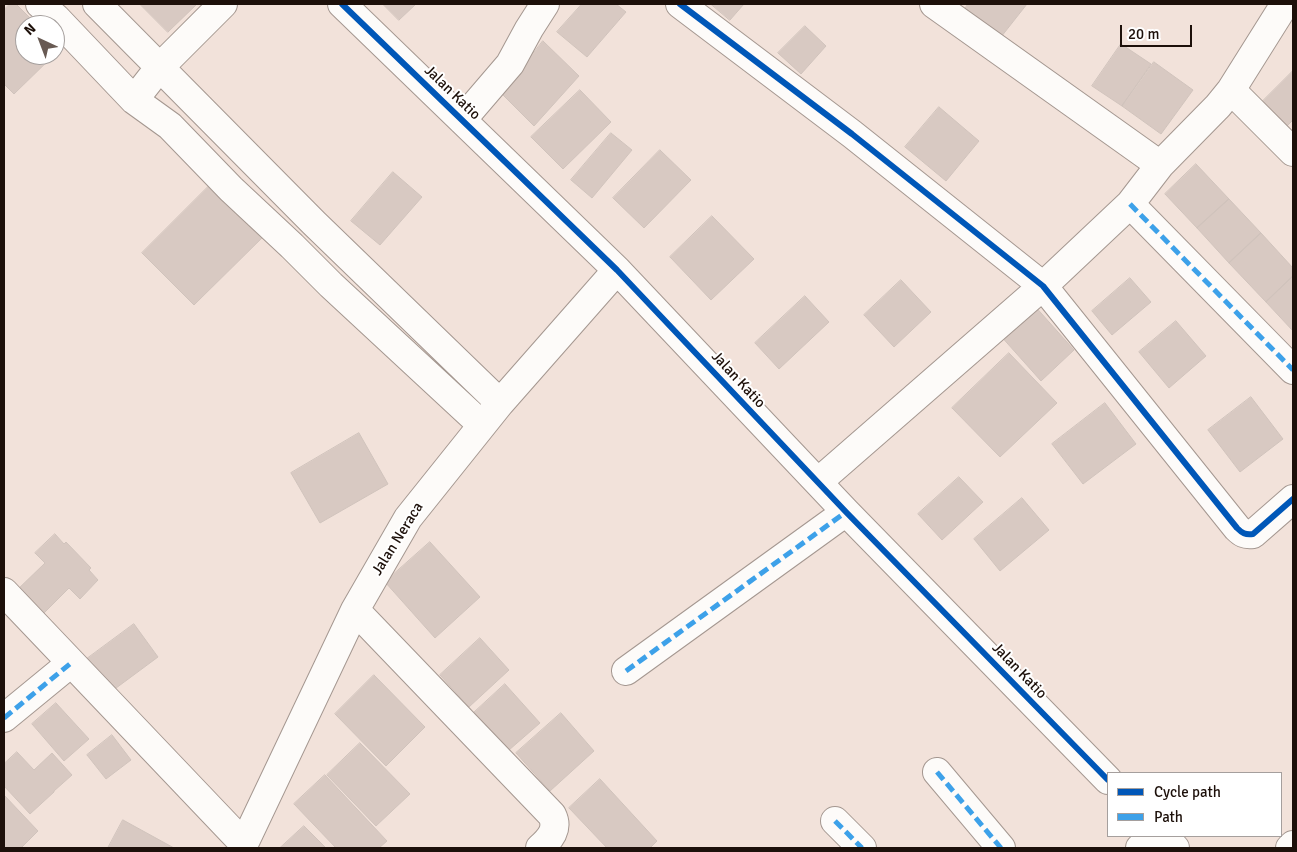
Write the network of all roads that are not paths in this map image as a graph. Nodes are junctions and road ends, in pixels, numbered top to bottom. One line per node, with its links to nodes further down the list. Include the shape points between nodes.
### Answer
1 (40, 4): 12 (street)
2 (97, 4): 10 (street)
3 (223, 4): 10 (street)
4 (342, 4): 13 (street, Jalan Katio)
5 (545, 4): 13 (street, via 510,64)
6 (680, 4): 20 (street, via 852,134)
7 (934, 4): 15 (street)
8 (1287, 4): 9 (street); 11 (street)
9 (1293, 7)
10 (160, 68): 12 (street); 17 (street)
11 (1231, 90): 14 (street); 15 (street)
12 (134, 100): 19 (street, via 170,126)
13 (462, 120): 18 (street, Jalan Katio)
14 (1293, 152)
15 (1160, 165): 16 (street)
16 (1130, 204): 20 (street); 21 (street)
17 (354, 263): 19 (street); 22 (street)
18 (617, 270): 22 (street, Jalan Neraca); 24 (street, Jalan Katio)
19 (332, 285): 23 (street)
20 (1043, 286): 24 (street); 25 (street, via 1237,528 1252,534)
21 (1293, 370)
22 (500, 403): 23 (street, Jalan Neraca)
23 (482, 425): 28 (street, Jalan Neraca, via 408,518)
24 (818, 482): 26 (street, Jalan Katio)
25 (1293, 498)
26 (846, 512): 30 (street); 33 (street, Jalan Katio)
27 (4, 592): 29 (street)
28 (355, 610): 37 (street, Jalan Neraca); 39 (street, via 552,815 554,832)
29 (71, 663): 31 (street); 37 (street)
30 (626, 671)
31 (4, 718)
32 (937, 772): 41 (street)
33 (1107, 779)
34 (835, 821): 40 (street)
35 (1153, 837): 42 (street)
36 (1163, 837): 43 (street)
37 (243, 846)
38 (1293, 846): 44 (street)
39 (540, 848)
40 (862, 848)
41 (1001, 848)
42 (1140, 848)
43 (1175, 848)
44 (1290, 848)

